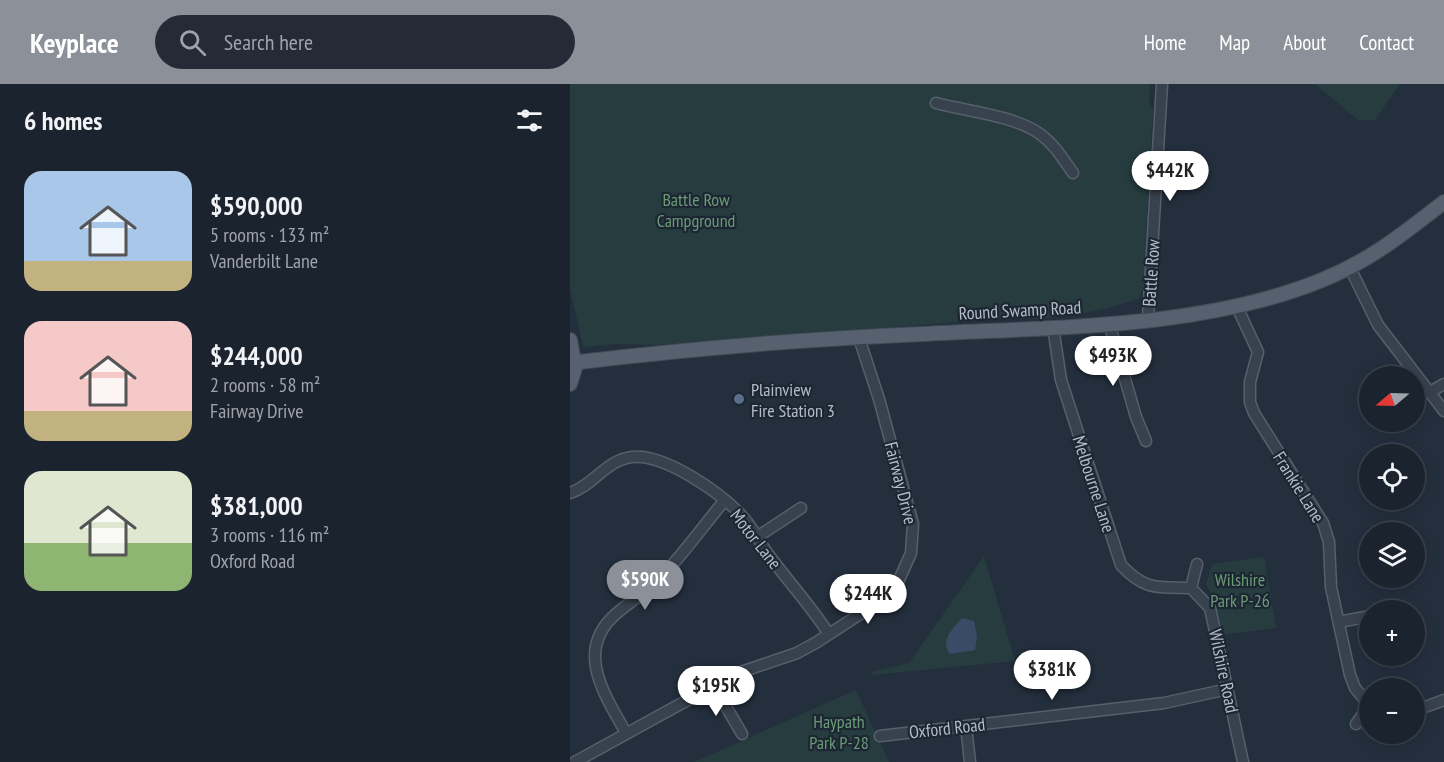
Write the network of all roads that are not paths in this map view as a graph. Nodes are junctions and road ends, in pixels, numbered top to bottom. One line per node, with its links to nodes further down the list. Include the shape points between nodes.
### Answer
1 (1162, 84): 7 (street, Battle Row)
2 (936, 104): 3 (street, via 1023,125 1058,151)
3 (1073, 173)
4 (1444, 202): 5 (main road, Round Swamp Road, via 1376,255)
5 (1350, 268): 6 (main road, Round Swamp Road, via 1290,292); 15 (street, via 1378,325)
6 (1237, 307): 7 (main road, Round Swamp Road); 25 (street, Frankie Lane, via 1258,352 1250,382 1250,402 1260,425 1323,523 1329,542 1331,587)
7 (1148, 318): 8 (main road, Round Swamp Road)
8 (1109, 323): 9 (main road, Round Swamp Road); 17 (street)
9 (1053, 327): 10 (main road, Round Swamp Road); 23 (street, Melbourne Lane, via 1062,380 1121,565 1133,578 1152,587)
10 (859, 338): 12 (main road, Round Swamp Road, via 682,350); 26 (street, Fairway Drive, via 910,510 913,542 906,567 891,591)
11 (570, 340): 12 (main road)
12 (572, 363): 13 (main road)
13 (570, 384)
14 (1444, 384): 15 (street)
15 (1430, 392): 16 (street)
16 (1444, 411)
17 (1146, 441)
18 (570, 493): 19 (street, Motor Lane, via 608,466 642,457 701,483)
19 (725, 500): 21 (street, Motor Lane, via 744,517); 35 (street, via 664,575 616,613 600,634 594,656 596,674)
20 (801, 508): 21 (street)
21 (757, 537): 26 (street, Motor Lane)
22 (1197, 564): 23 (street)
23 (1191, 588): 28 (street, Wilshire Road, via 1210,608)
24 (1359, 618): 25 (street)
25 (1338, 622): 29 (street, Frankie Lane, via 1352,682)
26 (828, 634): 27 (street, Fairway Drive, via 797,653 735,674)
27 (714, 686): 35 (street, Fairway Drive); 36 (street)
28 (1228, 689): 34 (street, Oxford Road, via 1164,703); 40 (street, Wilshire Road)
29 (1359, 692)
30 (1444, 700): 31 (street)
31 (1425, 707)
32 (1359, 720): 33 (street)
33 (1356, 724)
34 (966, 726): 37 (street, Oxford Road); 39 (street)
35 (626, 733): 38 (street, Fairway Drive)
36 (742, 734)
37 (880, 736)
38 (575, 762)
39 (970, 762)
40 (1243, 762)

